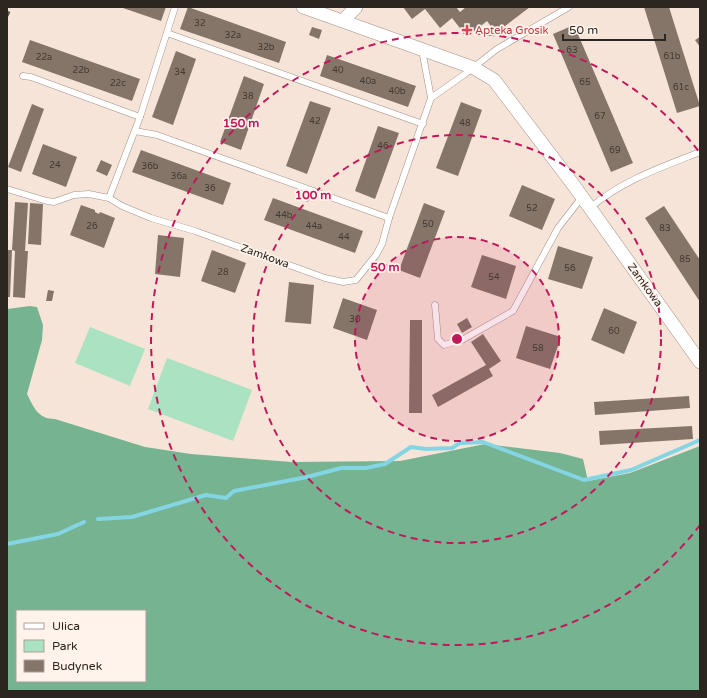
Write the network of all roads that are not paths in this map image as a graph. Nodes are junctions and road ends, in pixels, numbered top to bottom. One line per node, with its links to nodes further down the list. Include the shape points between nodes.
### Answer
1 (175, 7): 6 (lane)
2 (303, 7): 5 (street, Zamkowa)
3 (356, 7): 5 (street)
4 (569, 7): 8 (lane, via 497,48)
5 (343, 21): 7 (street, Zamkowa)
6 (167, 33): 11 (lane); 12 (lane)
7 (422, 50): 8 (street, Zamkowa); 10 (lane, Zamkowa)
8 (474, 68): 10 (lane); 16 (street, Zamkowa, via 494,80)
9 (23, 76): 11 (lane)
10 (431, 98): 12 (lane, Zamkowa)
11 (140, 116): 13 (lane)
12 (422, 124): 19 (lane, Zamkowa)
13 (135, 131): 17 (lane); 19 (lane, via 157,135)
14 (700, 152): 18 (lane, via 653,170 604,196)
15 (7, 189): 17 (lane, Zamkowa, via 54,202 74,195)
16 (582, 197): 18 (street, Zamkowa); 20 (lane, via 558,228 513,311 462,340 444,345 438,339)
17 (109, 198): 19 (lane, Zamkowa, via 151,218 343,282 356,280 376,255 382,244)
18 (590, 208): 21 (street, Zamkowa)
19 (389, 218)
20 (435, 305)
21 (700, 362)

